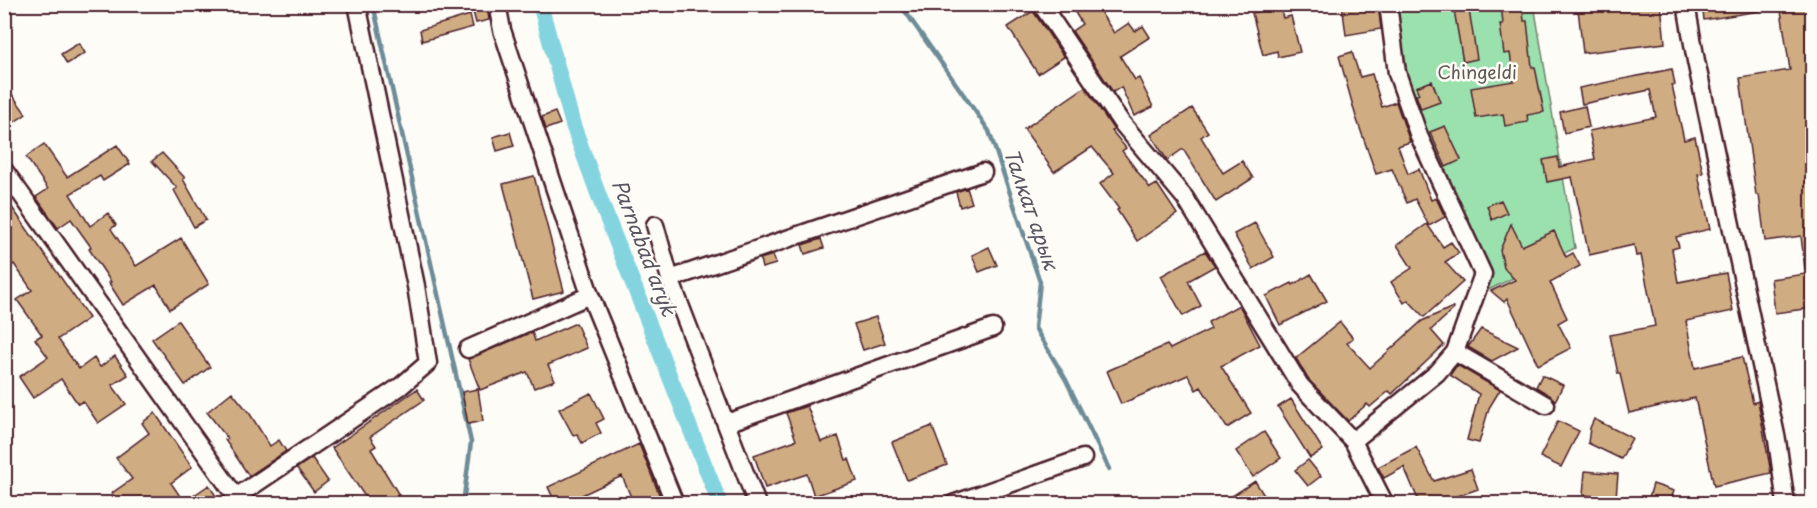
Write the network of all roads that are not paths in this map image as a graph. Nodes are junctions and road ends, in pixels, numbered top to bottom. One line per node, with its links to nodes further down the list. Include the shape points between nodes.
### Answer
1 (357, 4): 18 (street, via 416,286 428,363)
2 (497, 4): 10 (street, via 502,30)
3 (1041, 4): 16 (street, via 1121,122 1185,198 1299,385)
4 (1388, 4): 13 (street, via 1397,73 1404,94 1419,136 1483,274)
5 (1686, 4): 23 (street, via 1777,440)
6 (4, 170): 18 (street)
7 (983, 172): 9 (street)
8 (655, 225): 9 (street)
9 (670, 279): 15 (street)
10 (590, 295): 12 (street); 19 (street)
11 (993, 328): 15 (street)
12 (468, 349)
13 (1455, 352): 14 (street); 16 (street, via 1437,373)
14 (1546, 405)
15 (727, 423): 20 (street)
16 (1353, 441): 22 (street)
17 (1083, 458): 21 (street)
18 (238, 500)
19 (675, 504)
20 (757, 504)
21 (953, 504)
22 (1385, 504)
23 (1786, 504)

